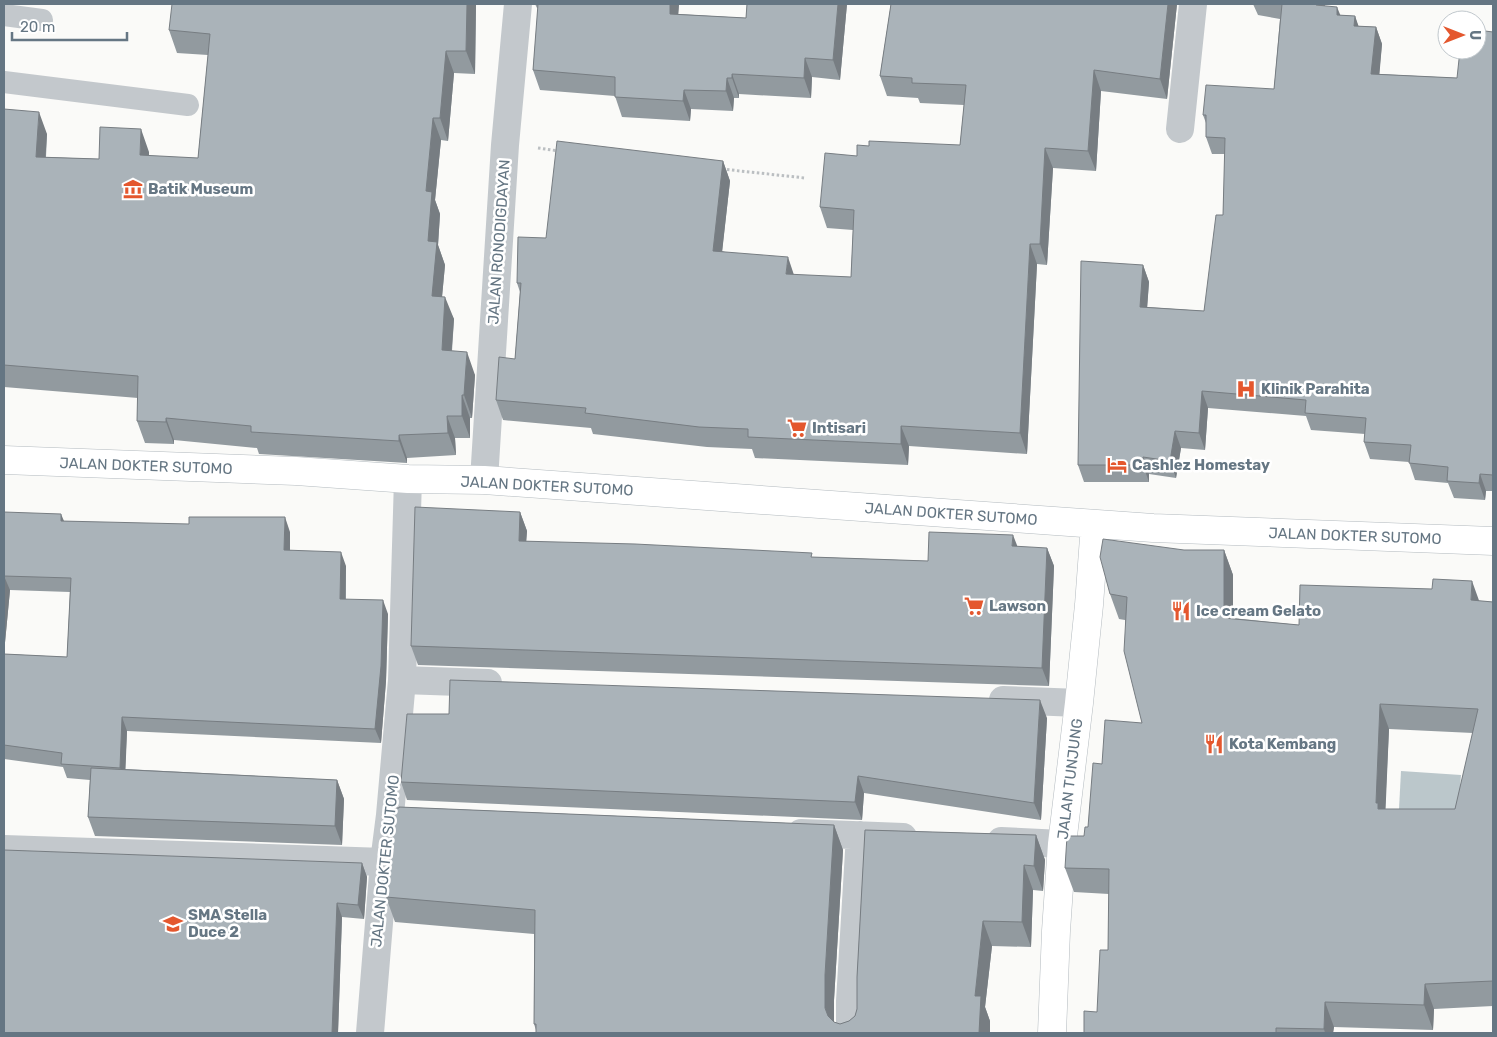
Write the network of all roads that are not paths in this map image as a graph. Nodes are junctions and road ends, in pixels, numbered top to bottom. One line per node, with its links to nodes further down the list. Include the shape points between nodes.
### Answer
1 (518, 4): 10 (street, JALAN RONODIGDAYAN, via 505,145)
2 (1193, 4): 7 (street)
3 (4, 16): 4 (lane)
4 (42, 20)
5 (4, 82): 6 (lane)
6 (188, 105)
7 (1180, 129)
8 (4, 460): 9 (main road, JALAN DOKTER SUTOMO, via 296,471)
9 (408, 479): 10 (main road, JALAN DOKTER SUTOMO); 13 (street, JALAN DOKTER SUTOMO)
10 (484, 480): 11 (main road, JALAN DOKTER SUTOMO)
11 (1095, 524): 12 (main road, JALAN DOKTER SUTOMO); 16 (main road, JALAN TUNJUNG)
12 (1493, 541)
13 (402, 680): 14 (street); 23 (street, JALAN DOKTER SUTOMO, via 400,815)
14 (511, 684)
15 (982, 700): 16 (street)
16 (1079, 703): 21 (main road, JALAN TUNJUNG)
17 (772, 832): 18 (street)
18 (860, 835): 19 (street); 25 (street)
19 (928, 838)
20 (976, 840): 21 (street)
21 (1062, 844): 26 (main road, JALAN TUNJUNG)
22 (4, 849): 23 (street)
23 (384, 862): 24 (street, JALAN DOKTER SUTOMO)
24 (370, 1033)
25 (850, 1033)
26 (1052, 1033)

